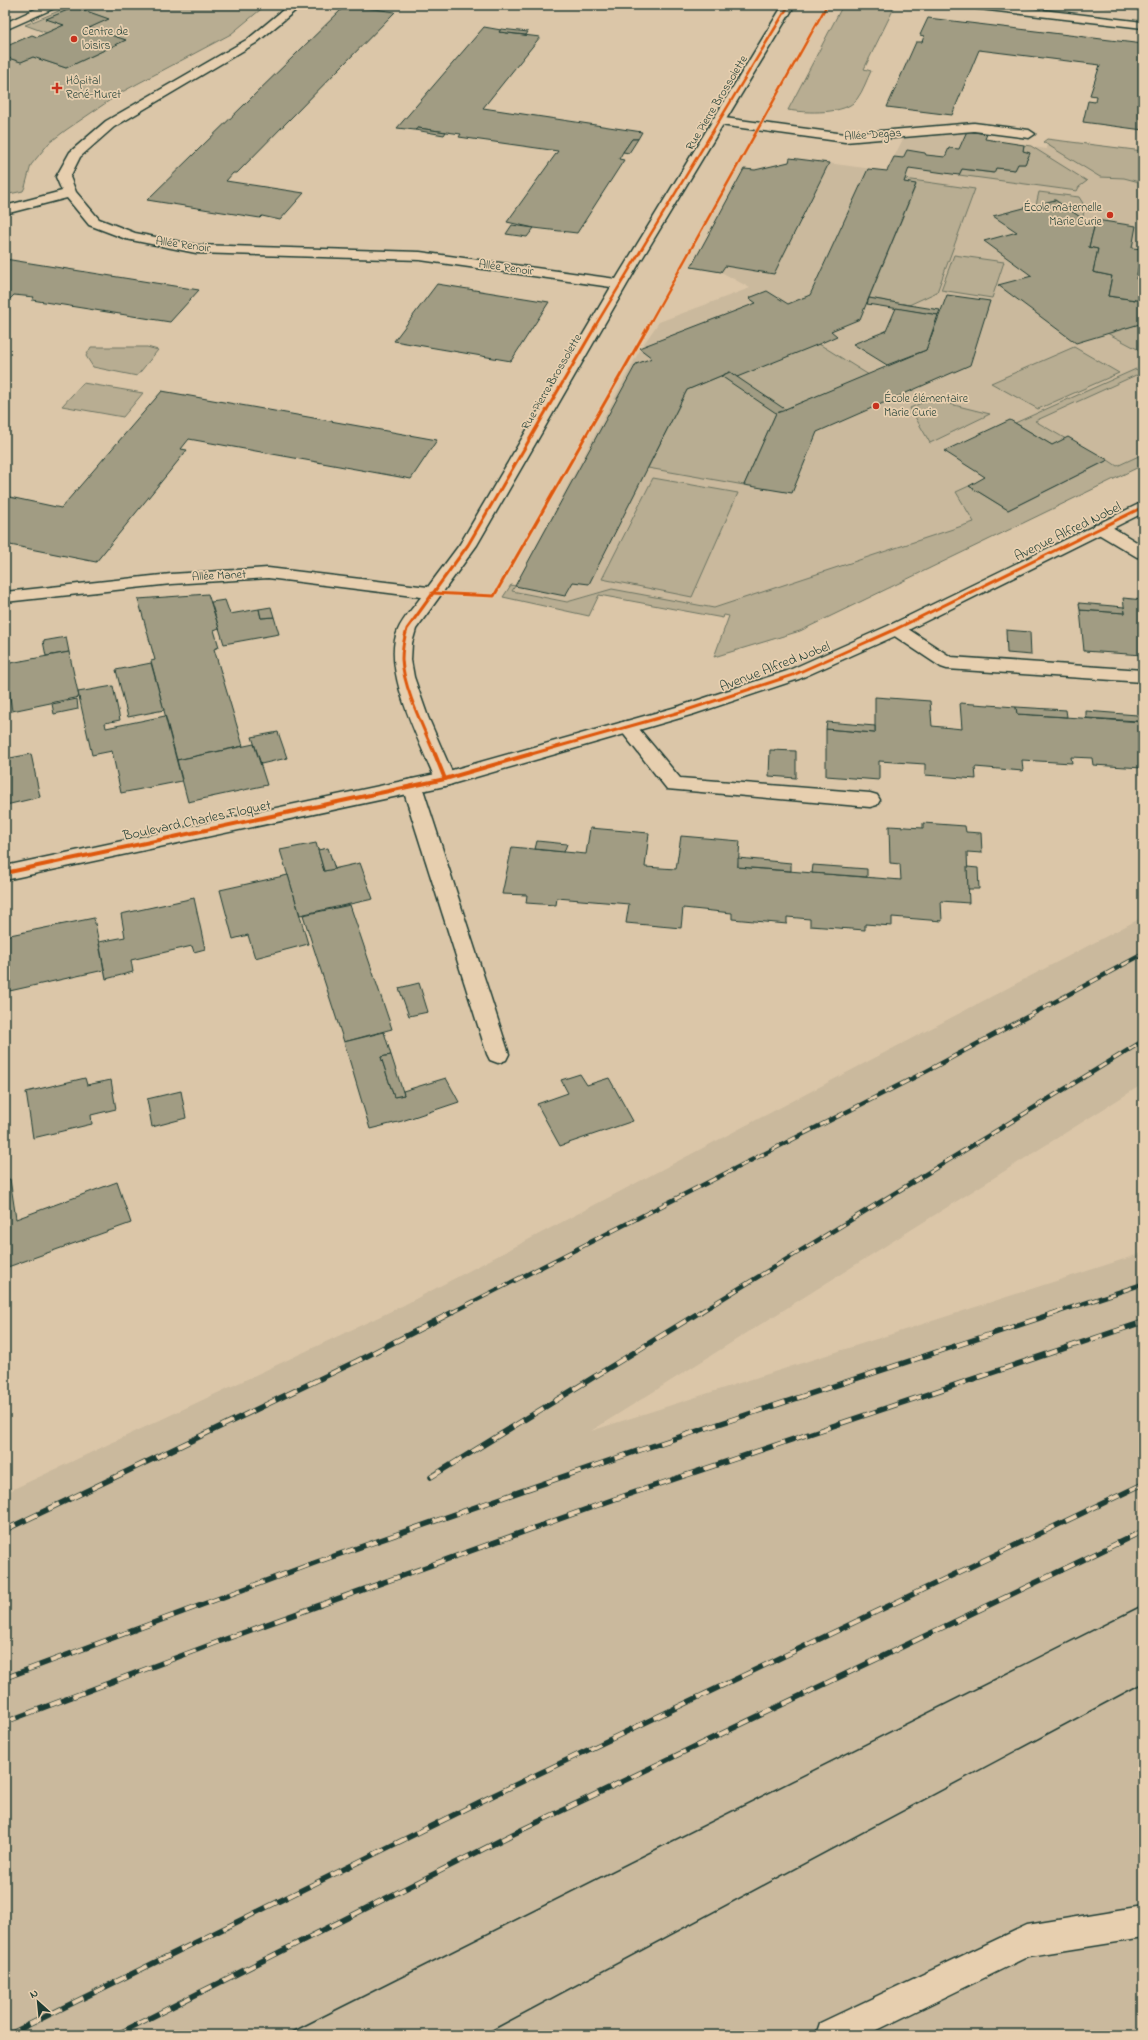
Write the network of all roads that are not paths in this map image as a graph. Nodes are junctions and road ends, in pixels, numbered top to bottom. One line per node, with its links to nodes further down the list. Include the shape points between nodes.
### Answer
1 (53, 5): 6 (street)
2 (296, 5): 9 (street, Allée Renoir, via 252,41 110,124 75,155 63,177)
3 (789, 5): 7 (street, Rue Pierre Brossolette)
4 (971, 5): 5 (street)
5 (1143, 25)
6 (5, 27)
7 (717, 121): 8 (street, Allée Degas, via 845,138 974,127); 11 (street, Rue Pierre Brossolette)
8 (1029, 134)
9 (70, 193): 10 (street); 11 (street, Allée Renoir, via 94,222 131,236 196,249 420,256)
10 (5, 210)
11 (621, 284): 15 (street, Rue Pierre Brossolette, via 468,545)
12 (1143, 507): 13 (street, Avenue Alfred Nobel)
13 (1101, 528): 14 (street); 17 (street, Avenue Alfred Nobel)
14 (1143, 553)
15 (432, 594): 16 (street, Allée Manet, via 268,573 171,579); 20 (street, Rue Pierre Brossolette, via 407,629 402,660 419,717)
16 (5, 597)
17 (896, 629): 18 (street, via 947,663); 19 (street, Avenue Alfred Nobel, via 794,675)
18 (1143, 676)
19 (627, 727): 20 (street, Avenue Alfred Nobel); 22 (street, via 674,784)
20 (445, 779): 21 (street, Avenue Alfred Nobel)
21 (403, 788): 23 (street, Boulevard Charles Floquet); 24 (street)
22 (870, 800)
23 (5, 873)
24 (498, 1054)
25 (1143, 1922): 26 (street, via 1027,1941)
26 (832, 2035)

